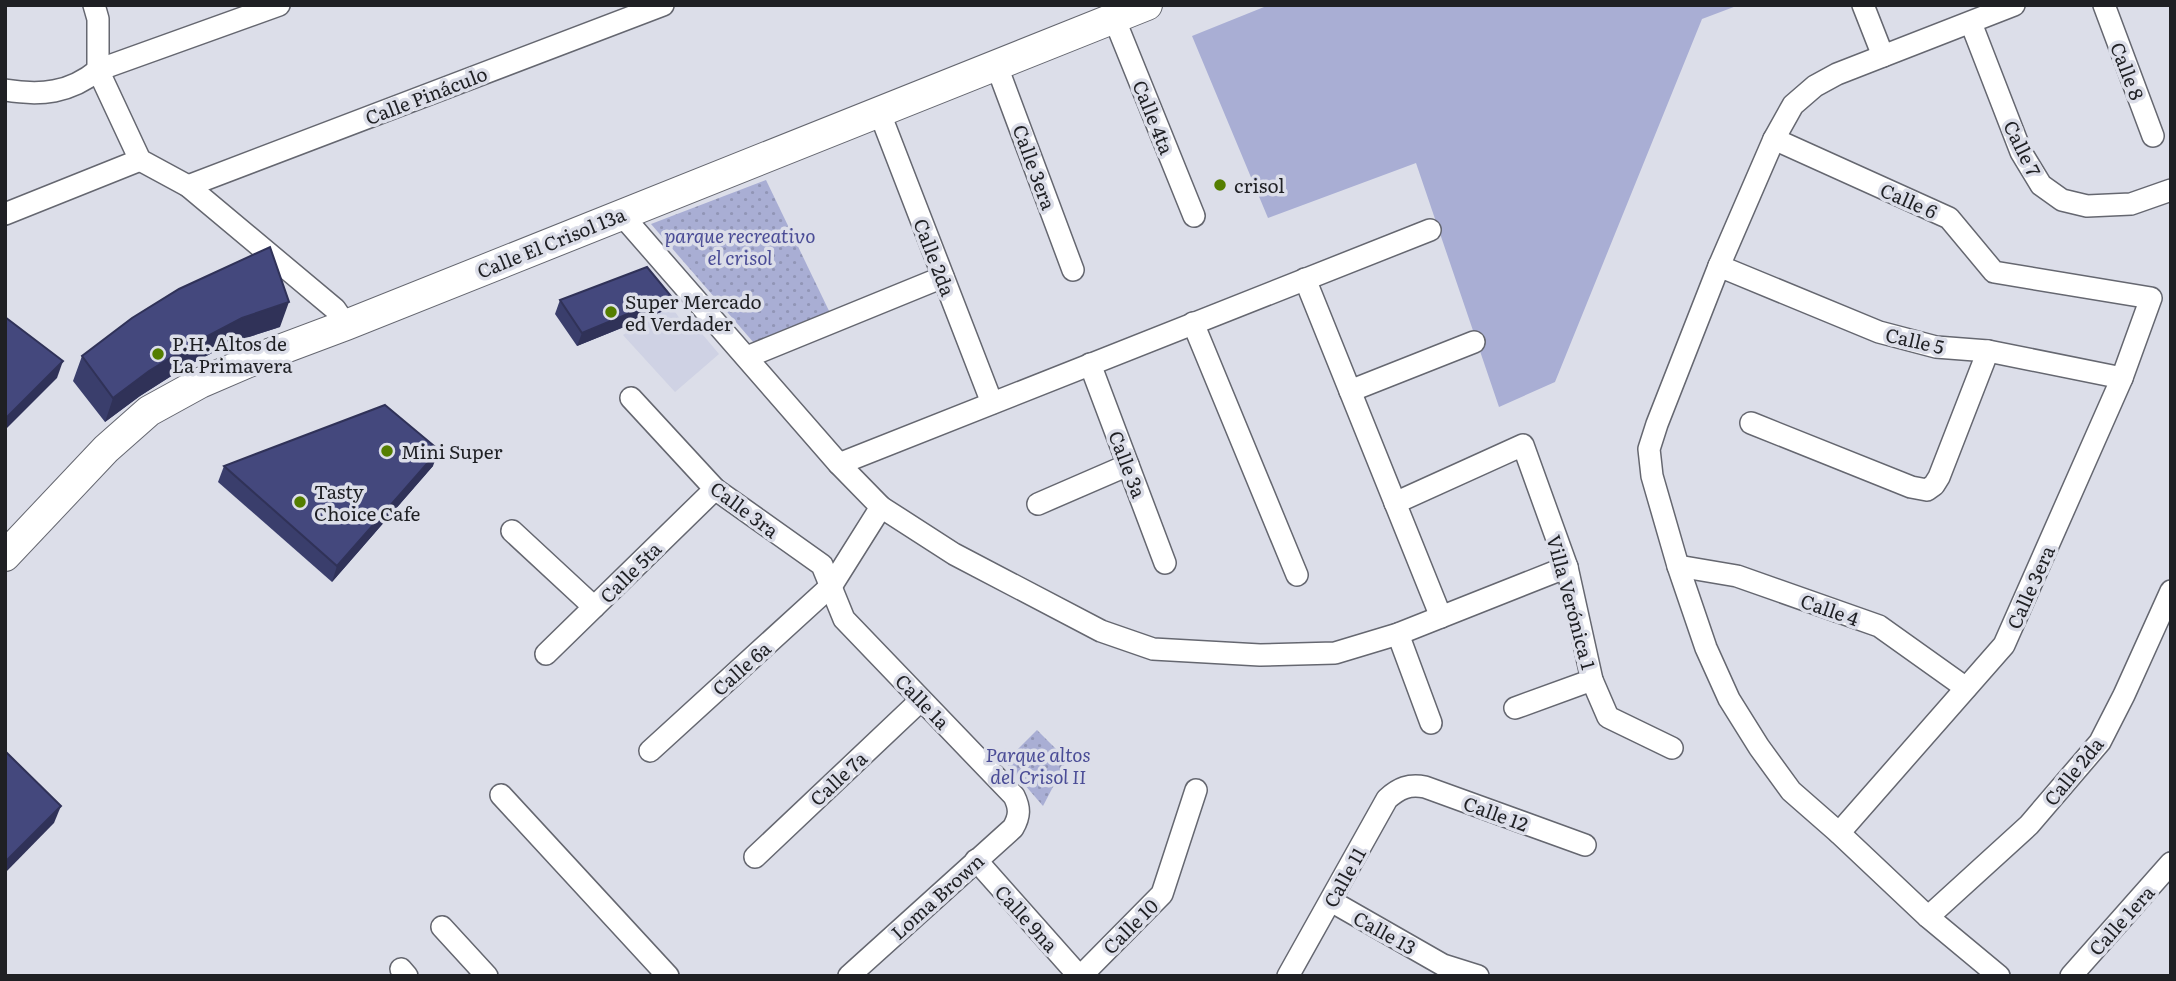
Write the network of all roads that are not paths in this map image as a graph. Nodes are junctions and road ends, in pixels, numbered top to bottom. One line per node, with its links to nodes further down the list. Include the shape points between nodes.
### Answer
1 (94, 5): 11 (street)
2 (279, 5): 11 (street)
3 (663, 5): 17 (street, Calle Pináculo)
4 (1863, 5): 9 (street)
5 (2014, 5): 8 (street)
6 (2104, 5): 14 (street, Calle 8)
7 (1133, 9): 10 (street, Calle El Crisol 13a); 21 (street, Calle 4ta)
8 (1971, 23): 9 (street); 18 (street, Calle 7, via 2021,152 2041,185 2062,200 2087,206 2131,204)
9 (1883, 56): 15 (street, via 1815,86 1793,105)
10 (996, 64): 13 (street, Calle El Crisol 13a); 24 (street, Calle 3era)
11 (98, 70): 12 (street, via 68,88 28,94); 16 (street)
12 (5, 90)
13 (879, 111): 20 (street, Calle El Crisol 13a); 25 (street, Calle 2da)
14 (2153, 136)
15 (1774, 139): 23 (street); 27 (street, Calle 6, via 1949,218 1994,272)
16 (140, 160): 17 (street); 19 (street)
17 (188, 186): 29 (street, via 335,309)
18 (2171, 190)
19 (5, 214)
20 (621, 214): 29 (street, Calle El Crisol 13a); 32 (street)
21 (1194, 216)
22 (1430, 230): 26 (street)
23 (1720, 266): 31 (street, Calle 5, via 1879,332 1936,347); 48 (street, via 1649,449 1652,476)
24 (1073, 270)
25 (943, 277): 32 (street); 37 (street, Calle 2da)
26 (1305, 279): 28 (street); 35 (street)
27 (2151, 298): 34 (street, Calle 3era)
28 (1193, 323): 33 (street); 50 (street)
29 (346, 325): 46 (street, Calle El Crisol 13a, via 200,383 149,411 97,458)
30 (1474, 342): 35 (street)
31 (1988, 351): 34 (street, Calle 5); 38 (street, via 1939,477 1927,490)
32 (747, 357): 39 (street)
33 (1090, 364): 37 (street); 40 (street, Calle 3a)
34 (2122, 378): 58 (street, Calle 3era, via 2004,645)
35 (1350, 391): 42 (street)
36 (631, 398): 41 (street, Calle 3ra)
37 (992, 403): 39 (street)
38 (1751, 423)
39 (839, 464): 44 (street)
40 (1128, 465): 43 (street); 47 (street, Calle 3a)
41 (715, 489): 51 (street, Calle 3ra, via 822,565); 53 (street, Calle 5ta)
42 (1395, 503): 49 (street, Villa Verónica 1, via 1522,445); 54 (street)
43 (1038, 504)
44 (881, 508): 51 (street, Calle 6a); 55 (street, via 1033,596 1101,631 1153,649 1260,655 1335,653)
45 (512, 531): 53 (street)
46 (5, 556)
47 (1166, 564)
48 (1678, 566): 58 (street, Calle 4, via 1737,576 1879,626); 68 (street, via 1706,649 1729,699 1791,791)
49 (1567, 567): 54 (street); 57 (street, Villa Verónica 1)
50 (1297, 575)
51 (832, 585): 59 (street, Calle 1a, via 844,619); 63 (street, Calle 6a)
52 (2171, 591): 74 (street, Calle 2da, via 2100,742 2029,825)
53 (594, 607): 56 (street, Calle 5ta)
54 (1441, 617): 55 (street)
55 (1398, 634): 61 (street)
56 (545, 654)
57 (1592, 680): 60 (street, Villa Verónica 1); 62 (street, Villa Verónica 1, via 1608,717)
58 (1966, 688): 68 (street, Calle 3era)
59 (921, 699): 67 (street, Calle 1a, via 1014,796); 70 (street, Calle 7a)
60 (1515, 708)
61 (1431, 723)
62 (1672, 748)
63 (650, 751)
64 (1406, 786): 69 (street, Calle 12, via 1425,787); 73 (street, Calle 11, via 1387,799)
65 (1196, 790): 79 (street, Calle 10, via 1162,894)
66 (501, 795): 77 (street)
67 (1019, 812): 71 (street, Loma Brown, via 1013,828)
68 (1839, 833): 74 (street)
69 (1585, 845)
70 (755, 857)
71 (976, 860): 78 (street, Loma Brown); 79 (street, Calle 9na)
72 (2171, 863): 83 (street, Calle 1era)
73 (1331, 901): 80 (street, Calle 11); 81 (street, Calle 13, via 1443,965)
74 (1928, 917): 82 (street)
75 (442, 927): 76 (street)
76 (486, 976)
77 (668, 976)
78 (849, 976)
79 (1080, 976)
80 (1288, 976)
81 (1478, 976)
82 (2000, 976)
83 (2071, 976)

